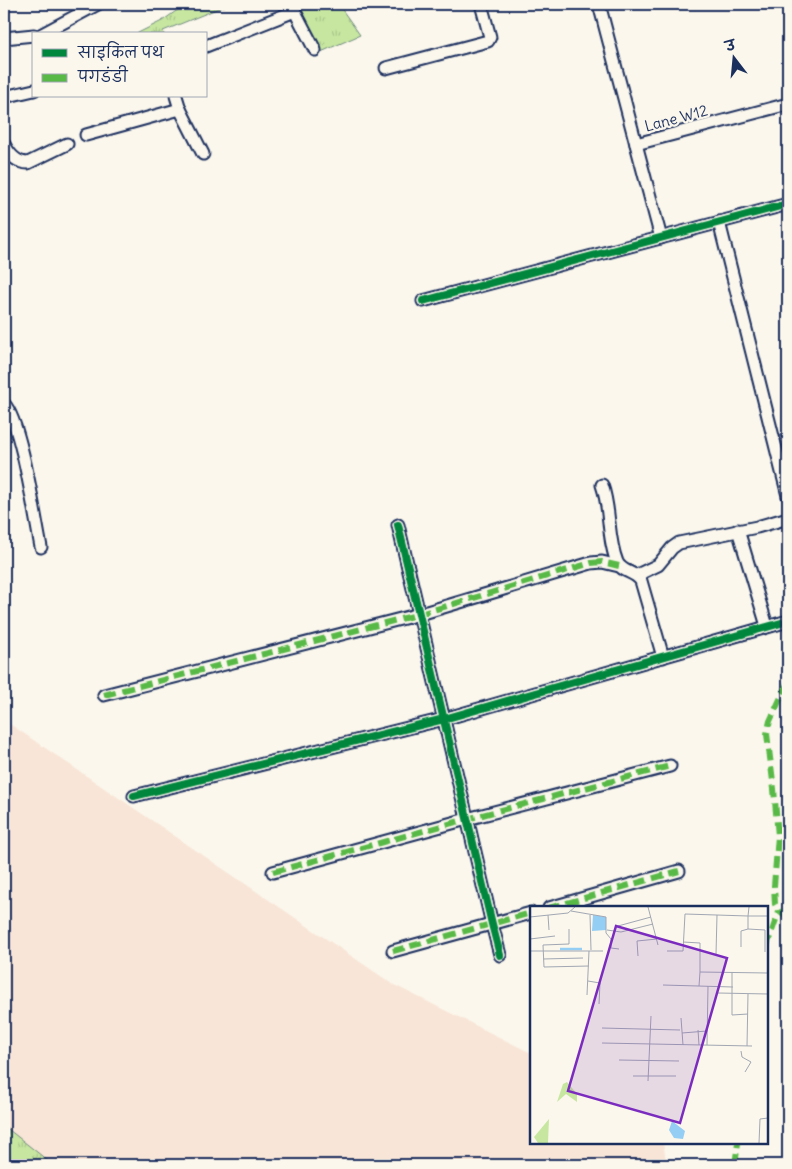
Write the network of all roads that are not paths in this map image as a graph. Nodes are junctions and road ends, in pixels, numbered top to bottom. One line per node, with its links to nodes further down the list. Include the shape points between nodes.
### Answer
1 (98, 4): 5 (street)
2 (481, 4): 10 (street, via 490,37 488,41)
3 (598, 4): 19 (street)
4 (293, 8): 8 (street); 9 (street)
5 (47, 32)
6 (32, 35): 7 (street)
7 (4, 38)
8 (208, 45)
9 (315, 50)
10 (386, 68)
11 (32, 90): 12 (street)
12 (4, 97)
13 (177, 98): 15 (street)
14 (788, 104): 19 (street, Lane W12)
15 (180, 109): 16 (street); 20 (street)
16 (86, 135)
17 (4, 144): 18 (street, via 9,154 22,163)
18 (67, 144)
19 (636, 144): 23 (street, Lane W12)
20 (203, 154)
21 (788, 204): 22 (street)
22 (719, 222): 23 (street); 27 (street)
23 (660, 238): 24 (street)
24 (424, 302)
25 (4, 404): 31 (street, via 12,416 22,453)
26 (602, 485): 32 (street)
27 (788, 496)
28 (788, 518): 30 (street)
29 (398, 525): 34 (street)
30 (738, 530): 33 (street, via 679,543 658,565); 36 (street)
31 (41, 547)
32 (619, 566): 33 (street); 34 (street, via 591,562)
33 (637, 575): 37 (street)
34 (420, 614): 38 (street); 39 (street)
35 (788, 621): 36 (street)
36 (767, 626): 37 (street)
37 (662, 657): 39 (street)
38 (104, 695)
39 (444, 719): 41 (street); 42 (street)
40 (670, 766): 42 (street)
41 (134, 796)
42 (467, 818): 44 (street); 47 (street)
43 (679, 871): 45 (street)
44 (273, 872)
45 (556, 906)
46 (530, 913): 47 (street)
47 (492, 924): 48 (street); 49 (street)
48 (393, 951)
49 (500, 955)

